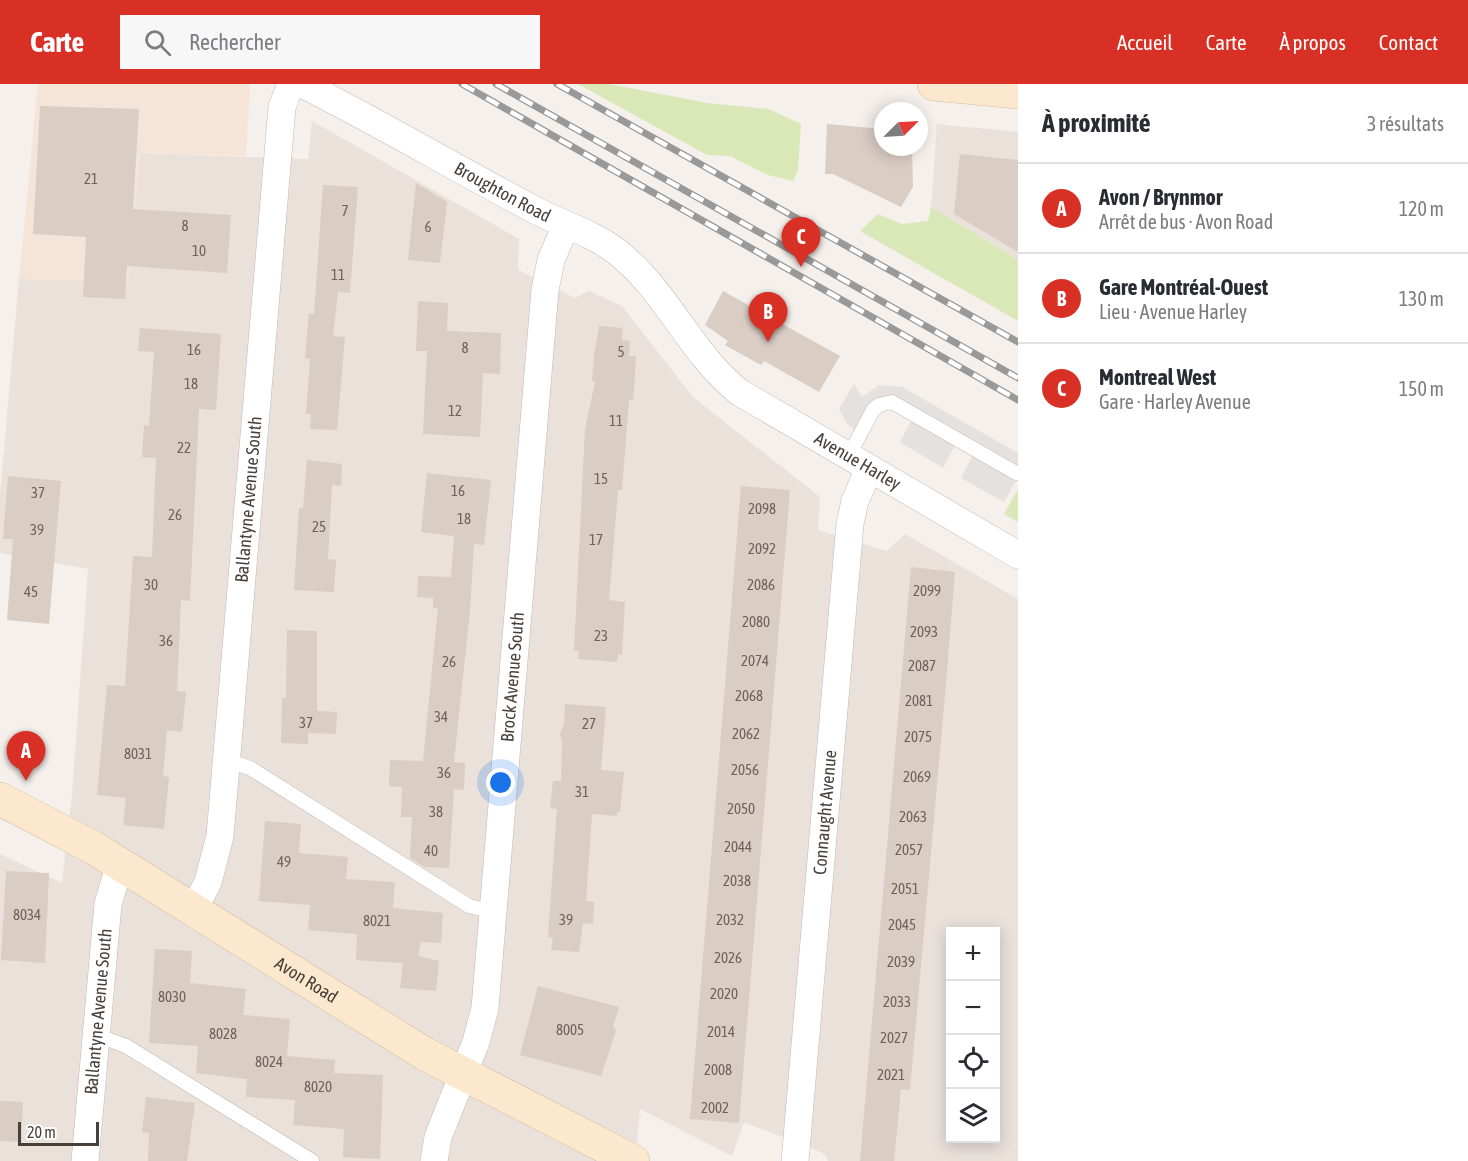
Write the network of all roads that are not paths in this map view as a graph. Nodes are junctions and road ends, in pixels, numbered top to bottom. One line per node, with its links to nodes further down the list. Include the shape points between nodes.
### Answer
1 (291, 84): 9 (street, Ballantyne Avenue South, via 282,106)
2 (302, 84): 5 (street, Broughton Road)
3 (934, 84): 4 (main road)
4 (1018, 92)
5 (566, 225): 6 (street, Broughton Road, via 597,239 629,262 658,292 731,386); 13 (street, Brock Avenue South, via 546,284)
6 (859, 463): 7 (lane, via 873,410 892,402); 8 (street, Avenue Harley); 20 (street, Connaught Avenue, via 850,524)
7 (1016, 473)
8 (1018, 555)
9 (226, 760): 12 (street, Ballantyne Avenue South, via 215,862); 13 (lane, via 250,768 469,906)
10 (0, 799): 11 (main road, Avon Road)
11 (120, 864): 12 (main road, Avon Road); 14 (street, Ballantyne Avenue South, via 109,895)
12 (193, 911): 15 (main road, Avon Road)
13 (494, 912): 15 (street, Brock Avenue South, via 484,1018)
14 (95, 1038): 17 (street, Ballantyne Avenue South); 18 (lane, via 126,1046)
15 (463, 1074): 16 (main road, Avon Road); 19 (street, Brock Avenue South, via 438,1137)
16 (624, 1156)
17 (86, 1161)
18 (312, 1161)
19 (434, 1161)
20 (795, 1161)

